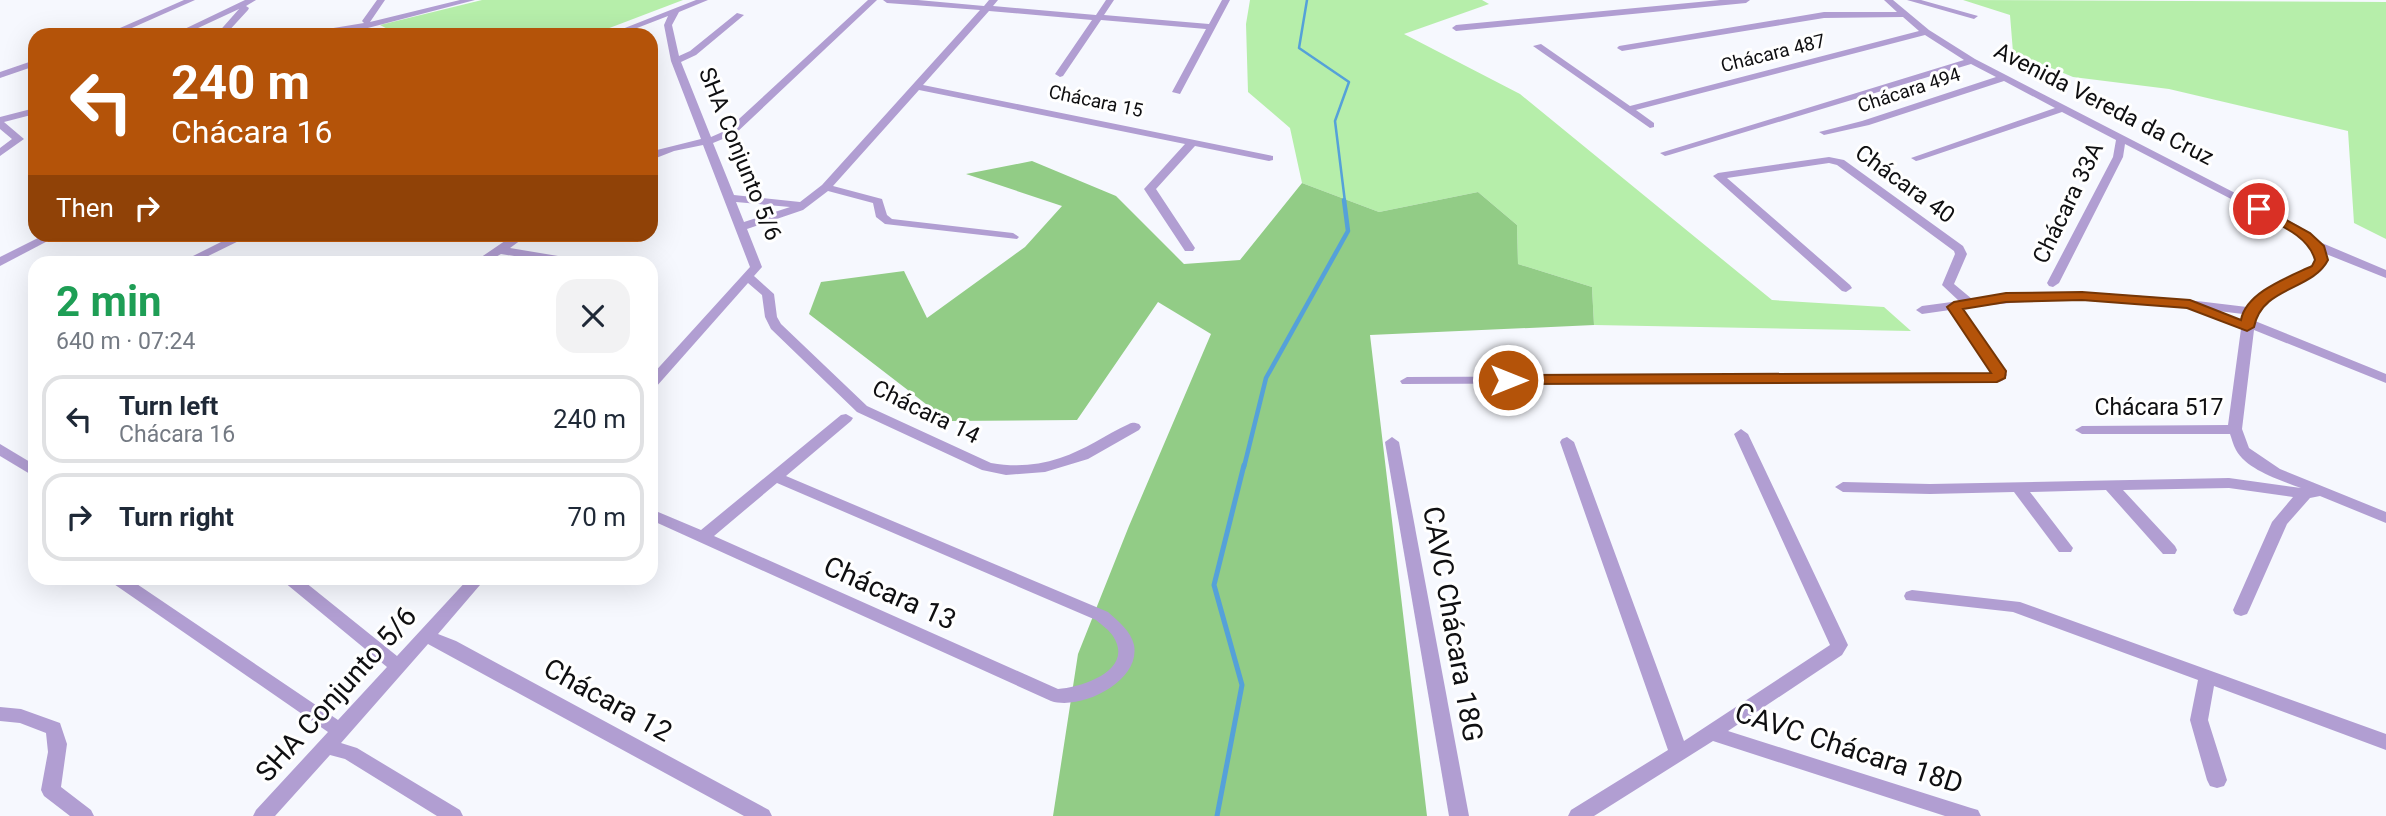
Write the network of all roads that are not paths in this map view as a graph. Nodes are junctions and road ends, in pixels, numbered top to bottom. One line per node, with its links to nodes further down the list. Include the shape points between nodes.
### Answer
1 (191, 0): 22 (street)
2 (381, 0): 19 (street)
3 (471, 0): 19 (street)
4 (704, 0): 14 (street)
5 (873, 0): 47 (street, via 743,122 722,137)
6 (887, 0): 13 (street)
7 (1110, 0): 18 (street, Chácara 15)
8 (1226, 0): 21 (street, Chácara 15)
9 (1746, 0): 28 (street)
10 (1888, 0): 16 (street, Avenida Vereda da Cruz)
11 (1911, 0): 17 (street)
12 (250, 2): 23 (street); 24 (street)
13 (990, 4): 18 (street); 39 (street)
14 (676, 10): 20 (street); 29 (street)
15 (740, 15): 33 (street)
16 (1903, 15): 30 (street, Avenida Vereda da Cruz); 32 (street, via 1824,15)
17 (1974, 16)
18 (1097, 17): 21 (street); 36 (street, Chácara 15)
19 (365, 23): 25 (street); 26 (street)
20 (641, 24): 27 (street); 29 (street)
21 (1211, 27): 40 (street, Chácara 15)
22 (125, 28)
23 (192, 28)
24 (226, 28)
25 (342, 28)
26 (373, 28)
27 (630, 28)
28 (1456, 28)
29 (668, 29): 33 (street, SHA Conjunto 5/6)
30 (1926, 32): 34 (street, Avenida Vereda da Cruz); 41 (street, Chácara 487)
31 (1538, 46): 41 (street)
32 (1622, 48)
33 (676, 61): 47 (street, SHA Conjunto 5/6)
34 (1972, 61): 38 (street, Avenida Vereda da Cruz); 52 (street)
35 (28, 65): 37 (street)
36 (1060, 74)
37 (0, 75)
38 (2004, 78): 42 (street, Avenida Vereda da Cruz); 46 (street, Chácara 494)
39 (915, 86): 49 (street, Chácara 15); 56 (street)
40 (1177, 92)
41 (1628, 108): 45 (street)
42 (2063, 108): 48 (street, Avenida Vereda da Cruz); 55 (street)
43 (28, 113): 44 (street)
44 (0, 122): 51 (street, via 19,139)
45 (1650, 125)
46 (1824, 132)
47 (706, 139): 50 (street); 53 (street); 57 (street, SHA Conjunto 5/6)
48 (2121, 139): 64 (street, Avenida Vereda da Cruz, via 2295,228); 73 (street, Chácara 33A, via 2118,157)
49 (1193, 142): 54 (street, Chácara 15); 65 (street, via 1150,189)
50 (658, 146)
51 (0, 153)
52 (1665, 153)
53 (658, 154)
54 (1269, 158)
55 (1916, 158)
56 (826, 187): 58 (street); 60 (street, via 878,201 882,217 889,222)
57 (729, 198): 58 (street); 59 (street, SHA Conjunto 5/6)
58 (805, 205): 59 (street)
59 (739, 223): 72 (street, SHA Conjunto 5/6, via 756,262)
60 (1013, 237)
61 (40, 242): 70 (street)
62 (231, 242): 67 (street)
63 (512, 242): 66 (street)
64 (2318, 246): 71 (street, Avenida Vereda da Cruz); 78 (street, via 2322,260 2317,268 2271,293)
65 (1189, 248)
66 (499, 250): 68 (street); 69 (street)
67 (200, 256)
68 (490, 256)
69 (534, 256)
70 (0, 262)
71 (2386, 274)
72 (749, 278): 79 (street); 83 (street, Chácara 14, via 768,294 776,326 855,403 987,467 1006,471 1054,466 1095,450)
73 (2053, 284)
74 (1846, 288): 75 (street, Chácara 40, via 1718,176 1840,162 1958,249 1961,254 1948,285)
75 (1970, 304): 76 (street); 78 (street, via 2056,296 2190,304)
76 (1954, 307): 77 (street); 81 (street, via 1998,371 1997,378)
77 (1922, 310)
78 (2248, 321): 80 (street); 84 (street)
79 (658, 376)
80 (2386, 379)
81 (1407, 380)
82 (845, 418): 91 (street)
83 (1134, 427)
84 (2235, 429): 85 (street, Chácara 517); 95 (street, via 2243,450 2256,461)
85 (2082, 430)
86 (1741, 434): 112 (street, via 1839,645)
87 (1392, 442): 121 (street, CAVC Chácara 18G)
88 (1567, 442): 115 (street)
89 (0, 449): 90 (street)
90 (28, 467)
91 (776, 477): 99 (street); 99 (street, Chácara 13, via 1081,606 1114,624 1126,643 1126,659 1114,677 1098,689 1080,696 1057,696)
92 (1843, 487): 94 (street)
93 (2110, 487): 94 (street); 96 (street, via 2237,483); 101 (street)
94 (2019, 488): 100 (street)
95 (2323, 492): 96 (street); 98 (street)
96 (2305, 494): 106 (street, via 2280,522)
97 (658, 517): 99 (street, Chácara 13)
98 (2386, 518)
99 (702, 538)
100 (2065, 548)
101 (2169, 550)
102 (127, 585): 111 (street)
103 (299, 585): 108 (street)
104 (472, 585): 107 (street, SHA Conjunto 5/6)
105 (1912, 596): 109 (street, via 2014,606)
106 (2241, 610)
107 (426, 636): 108 (street, SHA Conjunto 5/6); 120 (street, Chácara 12)
108 (397, 666): 111 (street, SHA Conjunto 5/6)
109 (2207, 679): 113 (street); 116 (street, via 2199,720)
110 (0, 714): 117 (street, via 54,728 60,743 51,790)
111 (340, 730): 114 (street, SHA Conjunto 5/6)
112 (1711, 733): 115 (street); 123 (street, CAVC Chácara 18D)
113 (2386, 742)
114 (326, 746): 118 (street, SHA Conjunto 5/6); 119 (street, via 350,753)
115 (1678, 751): 122 (street)
116 (2217, 780)
117 (84, 816)
118 (263, 816)
119 (453, 816)
120 (762, 816)
121 (1459, 816)
122 (1578, 816)
123 (1970, 816)

